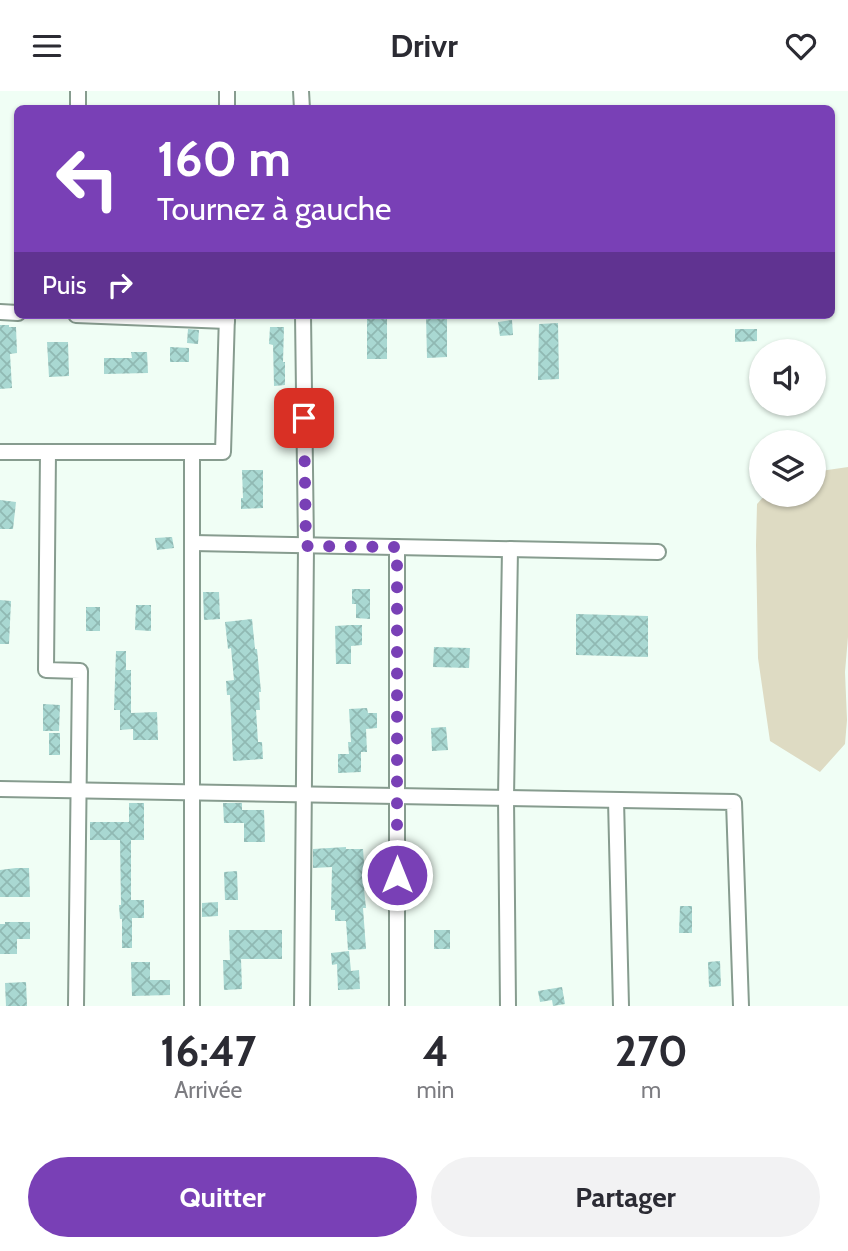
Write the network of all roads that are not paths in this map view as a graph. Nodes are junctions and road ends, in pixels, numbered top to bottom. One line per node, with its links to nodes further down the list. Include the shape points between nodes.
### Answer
1 (227, 319): 5 (street, via 223,452)
2 (303, 319): 7 (street)
3 (0, 452): 4 (street)
4 (48, 452): 5 (street); 12 (street, via 46,670 80,671)
5 (192, 452): 6 (street)
6 (192, 544): 7 (street); 13 (street)
7 (306, 546): 8 (street); 14 (street)
8 (397, 547): 9 (street); 15 (street)
9 (510, 549): 10 (street); 16 (street)
10 (658, 552)
11 (0, 789): 12 (street)
12 (79, 790): 13 (street); 18 (street)
13 (192, 792): 14 (street); 19 (street)
14 (304, 794): 15 (street); 21 (street)
15 (397, 796): 16 (street); 22 (street)
16 (506, 798): 17 (street); 23 (street)
17 (616, 800): 24 (street); 25 (street, via 734,802)
18 (76, 1006)
19 (192, 1006)
20 (288, 1006): 21 (street)
21 (302, 1006)
22 (397, 1006)
23 (508, 1006)
24 (621, 1006)
25 (741, 1006)

